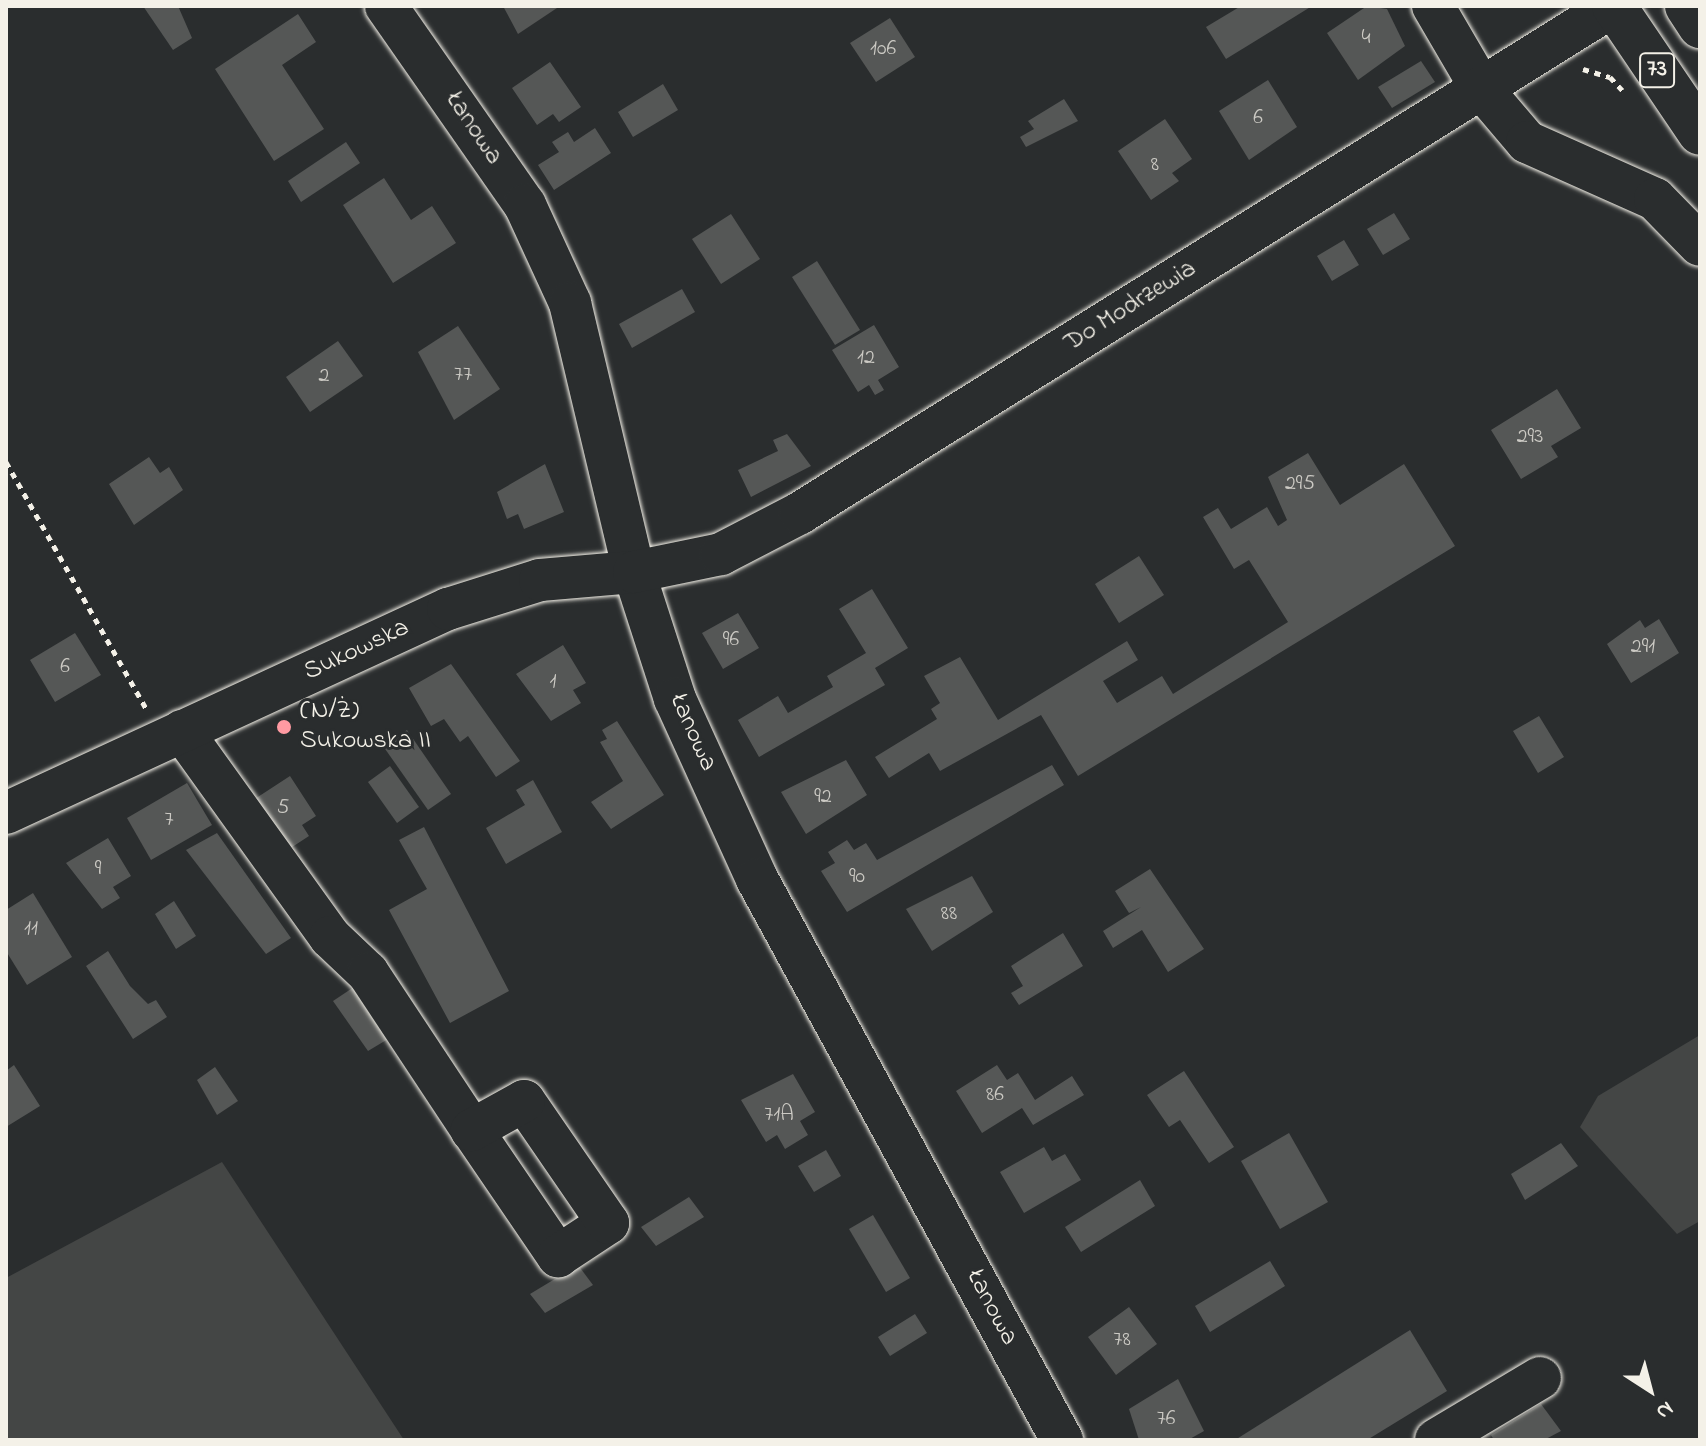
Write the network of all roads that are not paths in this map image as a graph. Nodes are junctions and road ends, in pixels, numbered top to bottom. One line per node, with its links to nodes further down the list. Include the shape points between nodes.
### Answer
1 (386, 6): 9 (street, Łanowa, via 525,205 570,303)
2 (1433, 6): 6 (street)
3 (1614, 6): 6 (street, Do Modrzewia); 7 (main road, 73)
4 (1687, 6): 5 (main road, 73)
5 (1700, 26)
6 (1481, 88): 8 (street, via 1527,142 1655,199); 9 (street, Do Modrzewia, via 800,513 721,554)
7 (1700, 133)
8 (1700, 245)
9 (634, 572): 10 (street, Sukowska, via 540,580 448,609); 14 (street, Łanowa, via 675,699 757,879)
10 (174, 735): 11 (street, Sukowska); 12 (street, via 330,937 368,973)
11 (6, 813)
12 (472, 1130)
13 (1540, 1378): 15 (street)
14 (1062, 1440)
15 (1436, 1440)

